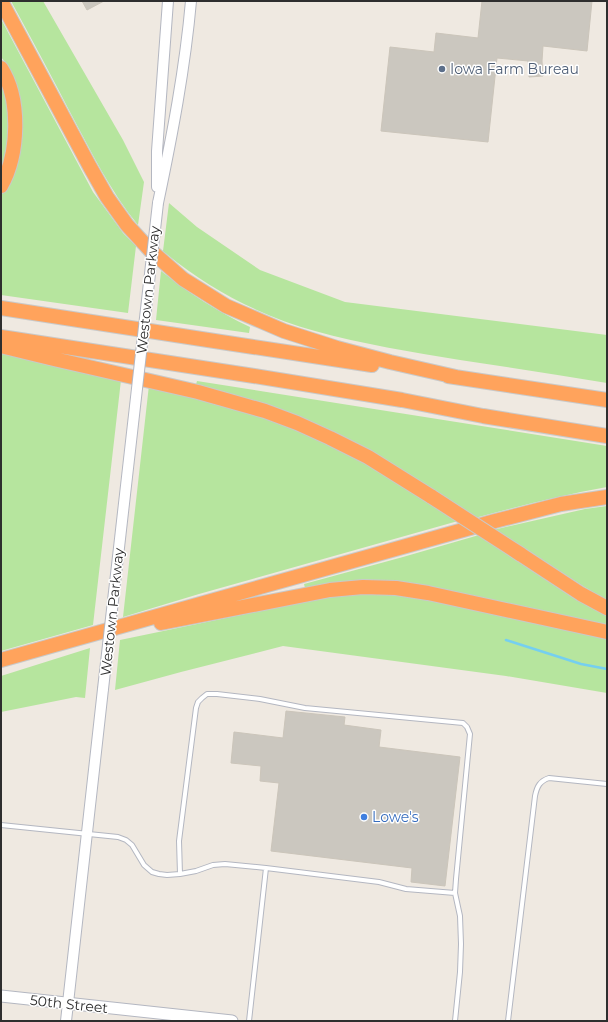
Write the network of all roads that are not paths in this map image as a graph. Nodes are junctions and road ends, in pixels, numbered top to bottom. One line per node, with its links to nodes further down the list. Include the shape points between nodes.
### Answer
1 (1, 1): 10 (highway, via 107,197 127,225 150,250 183,279 226,306 284,331 337,348)
2 (168, 1): 6 (street, Westown Parkway, via 156,151)
3 (191, 1): 6 (street, Westown Parkway, via 180,87)
4 (1, 68): 5 (highway, via 13,98 16,126 13,153)
5 (1, 186)
6 (158, 203): 22 (street, Westown Parkway, bridge)
7 (1, 308): 10 (highway)
8 (1, 337): 12 (highway, via 402,400)
9 (1, 346): 14 (highway, bridge, via 198,392 265,411 330,438 368,457 581,594)
10 (456, 378): 11 (highway)
11 (607, 400)
12 (607, 436)
13 (607, 497): 16 (highway, via 561,504 495,521)
14 (607, 608)
15 (607, 632): 16 (highway, via 428,593 396,588 363,588 330,590)
16 (86, 636): 17 (highway)
17 (48, 647): 18 (highway); 19 (highway, via 32,659)
18 (1, 660)
19 (1, 669)
20 (607, 784): 33 (lane, via 549,778 537,788)
21 (1, 825): 22 (lane)
22 (87, 834): 24 (lane, via 126,840 152,872); 27 (street, Westown Parkway)
23 (266, 868): 24 (lane, via 225,864); 25 (lane, via 379,882 406,889); 31 (lane)
24 (180, 874): 25 (lane, via 179,841 196,708 198,702 207,694 217,694 305,708 463,724 467,727 470,734)
25 (455, 893): 32 (lane, via 460,916 461,944)
26 (1, 996): 27 (main road, 50th Street)
27 (68, 1004): 28 (main road, 50th Street); 29 (street, Westown Parkway)
28 (197, 1019): 30 (main road, 50th Street)
29 (66, 1021)
30 (232, 1021)
31 (249, 1021)
32 (455, 1021)
33 (508, 1021)

